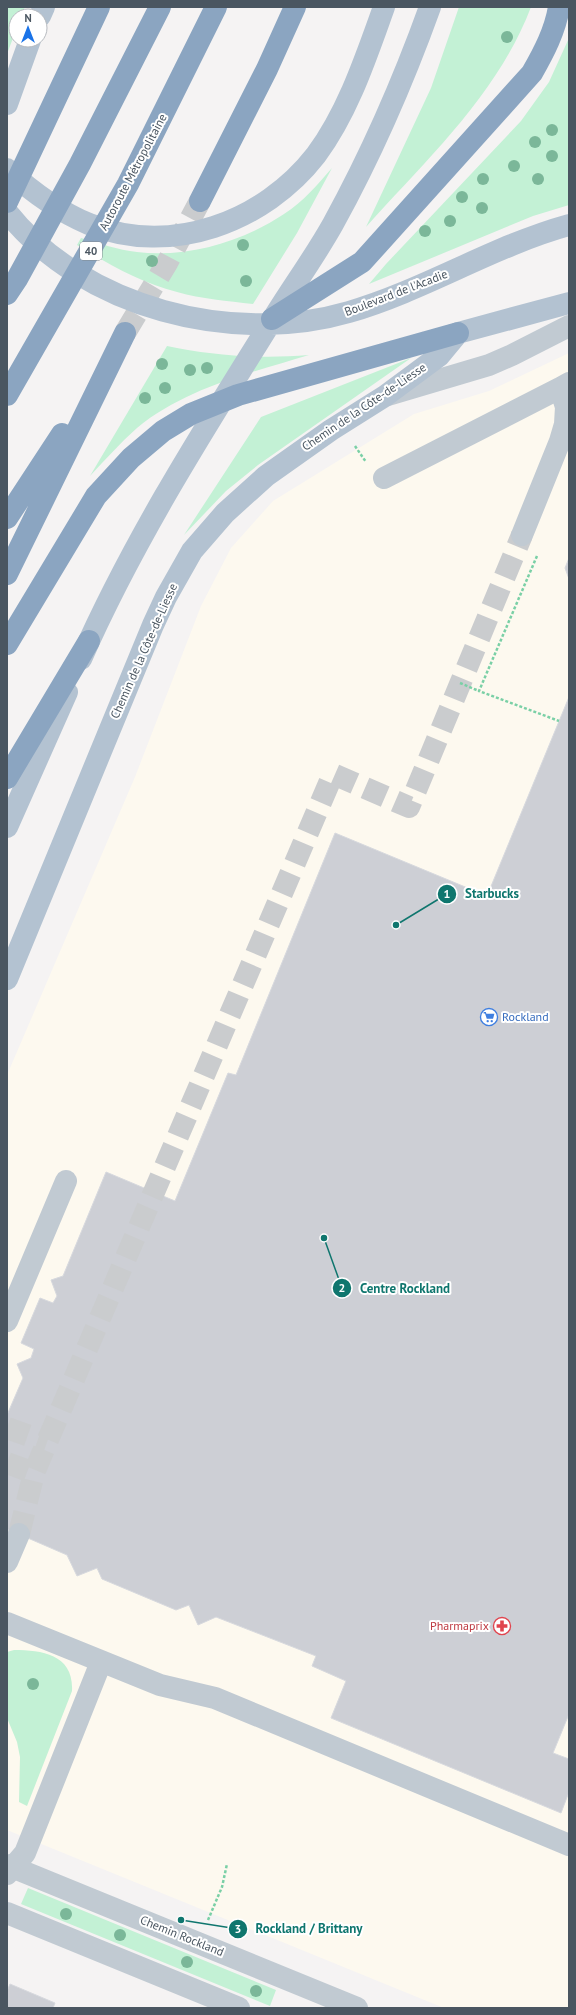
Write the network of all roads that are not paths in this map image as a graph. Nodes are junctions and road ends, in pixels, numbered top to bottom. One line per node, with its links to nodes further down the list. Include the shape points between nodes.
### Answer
1 (99, 7): 12 (highway)
2 (160, 7): 15 (highway, via 80,164)
3 (216, 7): 21 (highway, Autoroute Métropolitaine / 40, via 128,184)
4 (295, 7): 11 (highway)
5 (384, 7): 10 (main road, via 341,113 317,154 271,200 244,216 214,227 177,235 146,236 115,232 69,215 32,191)
6 (430, 7): 17 (main road, via 398,88 356,181 318,248)
7 (559, 7): 17 (highway, via 544,54 532,73 362,262)
8 (27, 48): 9 (main road)
9 (7, 104)
10 (7, 169)
11 (200, 201)
12 (7, 202)
13 (7, 212): 14 (main road, Boulevard de l'Acadie, via 40,246 86,278 129,300 188,317 246,324 288,323 348,313 533,236)
14 (569, 225)
15 (7, 294)
16 (569, 303): 19 (main road)
17 (272, 319): 27 (main road, via 150,522)
18 (569, 326): 22 (street, via 489,365)
19 (458, 333): 22 (main road, Chemin de la Côte-de-Liesse, via 439,356); 28 (highway, via 238,395 191,414 153,438 96,496)
20 (565, 386): 23 (street); 25 (street, via 565,424)
21 (7, 395)
22 (385, 396): 33 (main road, Chemin de la Côte-de-Liesse, via 266,476 224,513 192,551 166,597 142,650)
23 (376, 472)
24 (7, 518): 26 (highway, via 125,333)
25 (522, 535)
26 (7, 574)
27 (89, 641): 29 (main road); 30 (highway)
28 (7, 644)
29 (35, 764): 31 (main road); 32 (main road)
30 (7, 778)
31 (7, 827)
32 (7, 846)
33 (7, 979)
34 (66, 1181): 35 (street)
35 (7, 1321)
36 (19, 1534): 37 (street)
37 (7, 1562)
38 (7, 1623): 39 (street)
39 (101, 1662): 40 (street, via 160,1685 215,1698); 41 (street, via 25,1853)
40 (569, 1845)
41 (9, 1869): 44 (street, Chemin Rockland)
42 (7, 1913): 43 (street)
43 (239, 2008)
44 (357, 2008)

